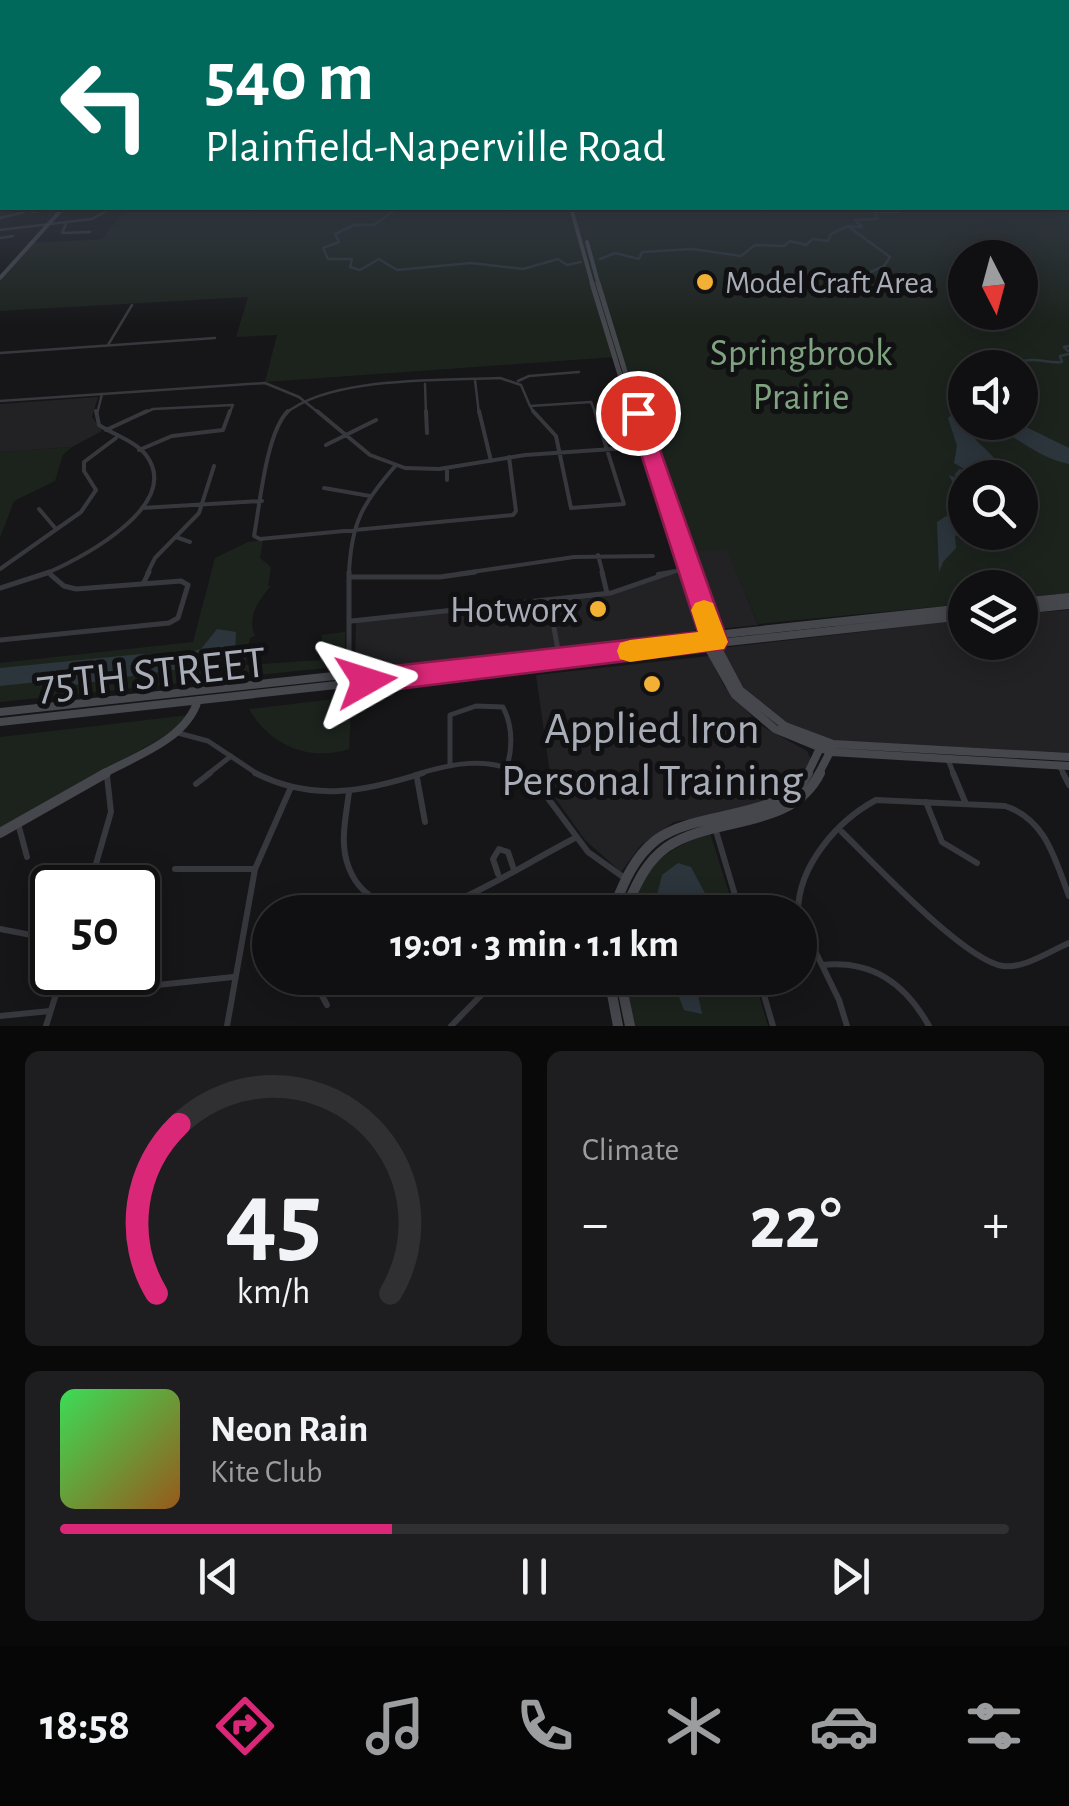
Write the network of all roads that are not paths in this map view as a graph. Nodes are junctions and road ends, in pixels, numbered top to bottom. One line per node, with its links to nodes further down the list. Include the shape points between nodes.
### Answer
1 (42, 231): 7 (main road)
2 (63, 231): 4 (street)
3 (581, 231): 26 (main road)
4 (90, 232)
5 (13, 236): 6 (street)
6 (0, 238)
7 (0, 278)
8 (132, 305): 10 (street)
9 (214, 338): 10 (street)
10 (108, 345): 11 (street)
11 (0, 353)
12 (579, 372): 14 (street)
13 (474, 380): 14 (street); 15 (street); 31 (street)
14 (518, 381): 19 (street)
15 (426, 384): 17 (street); 22 (street)
16 (102, 394): 17 (street, via 258,383); 18 (street); 21 (street, via 95,414)
17 (304, 400): 23 (street); 38 (street, via 281,420)
18 (0, 401)
19 (530, 406): 27 (street, via 590,402); 29 (street, via 554,433)
20 (376, 420): 23 (street)
21 (106, 430): 24 (street); 28 (street, via 153,409 234,405 224,430 172,436)
22 (427, 433)
23 (346, 435): 25 (street); 32 (street)
24 (117, 437): 28 (street); 42 (street, via 84,462 96,485 92,502)
25 (326, 445)
26 (646, 447): 27 (street); 49 (main road); 63 (main road)
27 (610, 449): 29 (street); 29 (street, via 624,503 577,509 570,506)
28 (139, 450): 40 (street, via 153,470)
29 (560, 452): 30 (street)
30 (509, 457): 31 (street); 43 (street, via 514,514)
31 (491, 460): 34 (street)
32 (396, 465): 34 (street); 37 (street)
33 (214, 466): 39 (street)
34 (447, 470): 35 (street)
35 (448, 480)
36 (324, 488): 37 (street)
37 (370, 496): 43 (street)
38 (262, 501): 39 (street); 43 (street, via 257,538)
39 (202, 505): 40 (street); 44 (street)
40 (140, 508): 50 (street, via 106,542)
41 (39, 510): 42 (street)
42 (56, 529): 48 (street)
43 (356, 530): 51 (street)
44 (176, 536): 45 (street); 52 (street, via 154,558)
45 (190, 542)
46 (598, 556): 47 (street); 51 (street, via 440,577); 54 (street)
47 (654, 556)
48 (0, 569)
49 (683, 570): 54 (street); 63 (main road)
50 (51, 574): 52 (street, via 76,589); 53 (street)
51 (351, 577): 62 (street)
52 (144, 584): 64 (street, via 188,583 174,621)
53 (0, 588)
54 (608, 593): 56 (street)
55 (1069, 597): 57 (main road)
56 (548, 599): 62 (street); 65 (street)
57 (1038, 600)
58 (1069, 605): 59 (main road)
59 (1038, 608)
60 (948, 610): 63 (main road, 75TH STREET)
61 (948, 617): 63 (main road, 75TH STREET)
62 (352, 621): 66 (street)
63 (709, 638): 65 (main road, 75TH STREET); 72 (main road, via 750,700)
64 (0, 640)
65 (558, 655): 66 (main road, 75TH STREET); 67 (main road, 75TH STREET)
66 (349, 674): 67 (main road); 69 (main road, 75TH STREET)
67 (334, 685): 68 (main road, 75TH STREET)
68 (198, 700): 70 (main road, 75TH STREET); 71 (main road, via 191,720)
69 (0, 712)
70 (0, 722)
71 (176, 733): 73 (street, via 206,738); 79 (main road)
72 (826, 747): 75 (main road); 76 (main road); 87 (main road, via 786,796)
73 (231, 756): 81 (street); 83 (street)
74 (1069, 757): 76 (main road)
75 (949, 760): 76 (main road); 86 (street)
76 (1061, 763): 82 (street)
77 (450, 766): 78 (street); 78 (street, via 450,715 494,705 508,716); 80 (street)
78 (507, 767): 92 (street, via 541,788)
79 (106, 773): 88 (main road); 95 (street, via 110,812)
80 (416, 777): 84 (street); 89 (street)
81 (196, 784)
82 (1069, 785)
83 (291, 788): 84 (street); 97 (street)
84 (348, 792): 101 (street, via 343,849)
85 (926, 802): 86 (street); 90 (street, via 874,800); 94 (street, via 942,842)
86 (966, 804): 107 (street, via 1010,806 1033,819)
87 (714, 821): 100 (main road, via 671,843); 105 (street)
88 (18, 822): 91 (main road); 93 (street)
89 (425, 822)
90 (841, 831): 106 (street, via 802,873); 110 (street, via 989,961 1012,965)
91 (0, 833)
92 (577, 837): 98 (street); 100 (street)
93 (27, 857)
94 (977, 862)
95 (95, 865)
96 (175, 869): 97 (street)
97 (256, 869): 113 (street)
98 (514, 870): 99 (street); 99 (street, via 508,852 499,849)
99 (498, 876): 102 (street)
100 (630, 881): 103 (main road); 104 (main road)
101 (368, 895)
102 (464, 895)
103 (622, 895)
104 (627, 895)
105 (735, 895)
106 (797, 895)
107 (1069, 896)
108 (0, 929): 109 (street)
109 (30, 934)
110 (1069, 943)
111 (817, 954): 112 (street)
112 (822, 965): 130 (street); 131 (street, via 851,962 880,971 908,994)
113 (235, 976): 114 (street); 125 (street)
114 (160, 985)
115 (56, 995): 122 (street)
116 (322, 995): 121 (street)
117 (481, 995): 126 (street)
118 (612, 995): 127 (main road)
119 (624, 995): 128 (main road)
120 (764, 995): 129 (street)
121 (327, 1004)
122 (51, 1011): 123 (street); 124 (street)
123 (0, 1016)
124 (46, 1026)
125 (227, 1026)
126 (451, 1026)
127 (618, 1026)
128 (630, 1026)
129 (773, 1026)
130 (848, 1026)
131 (929, 1026)

